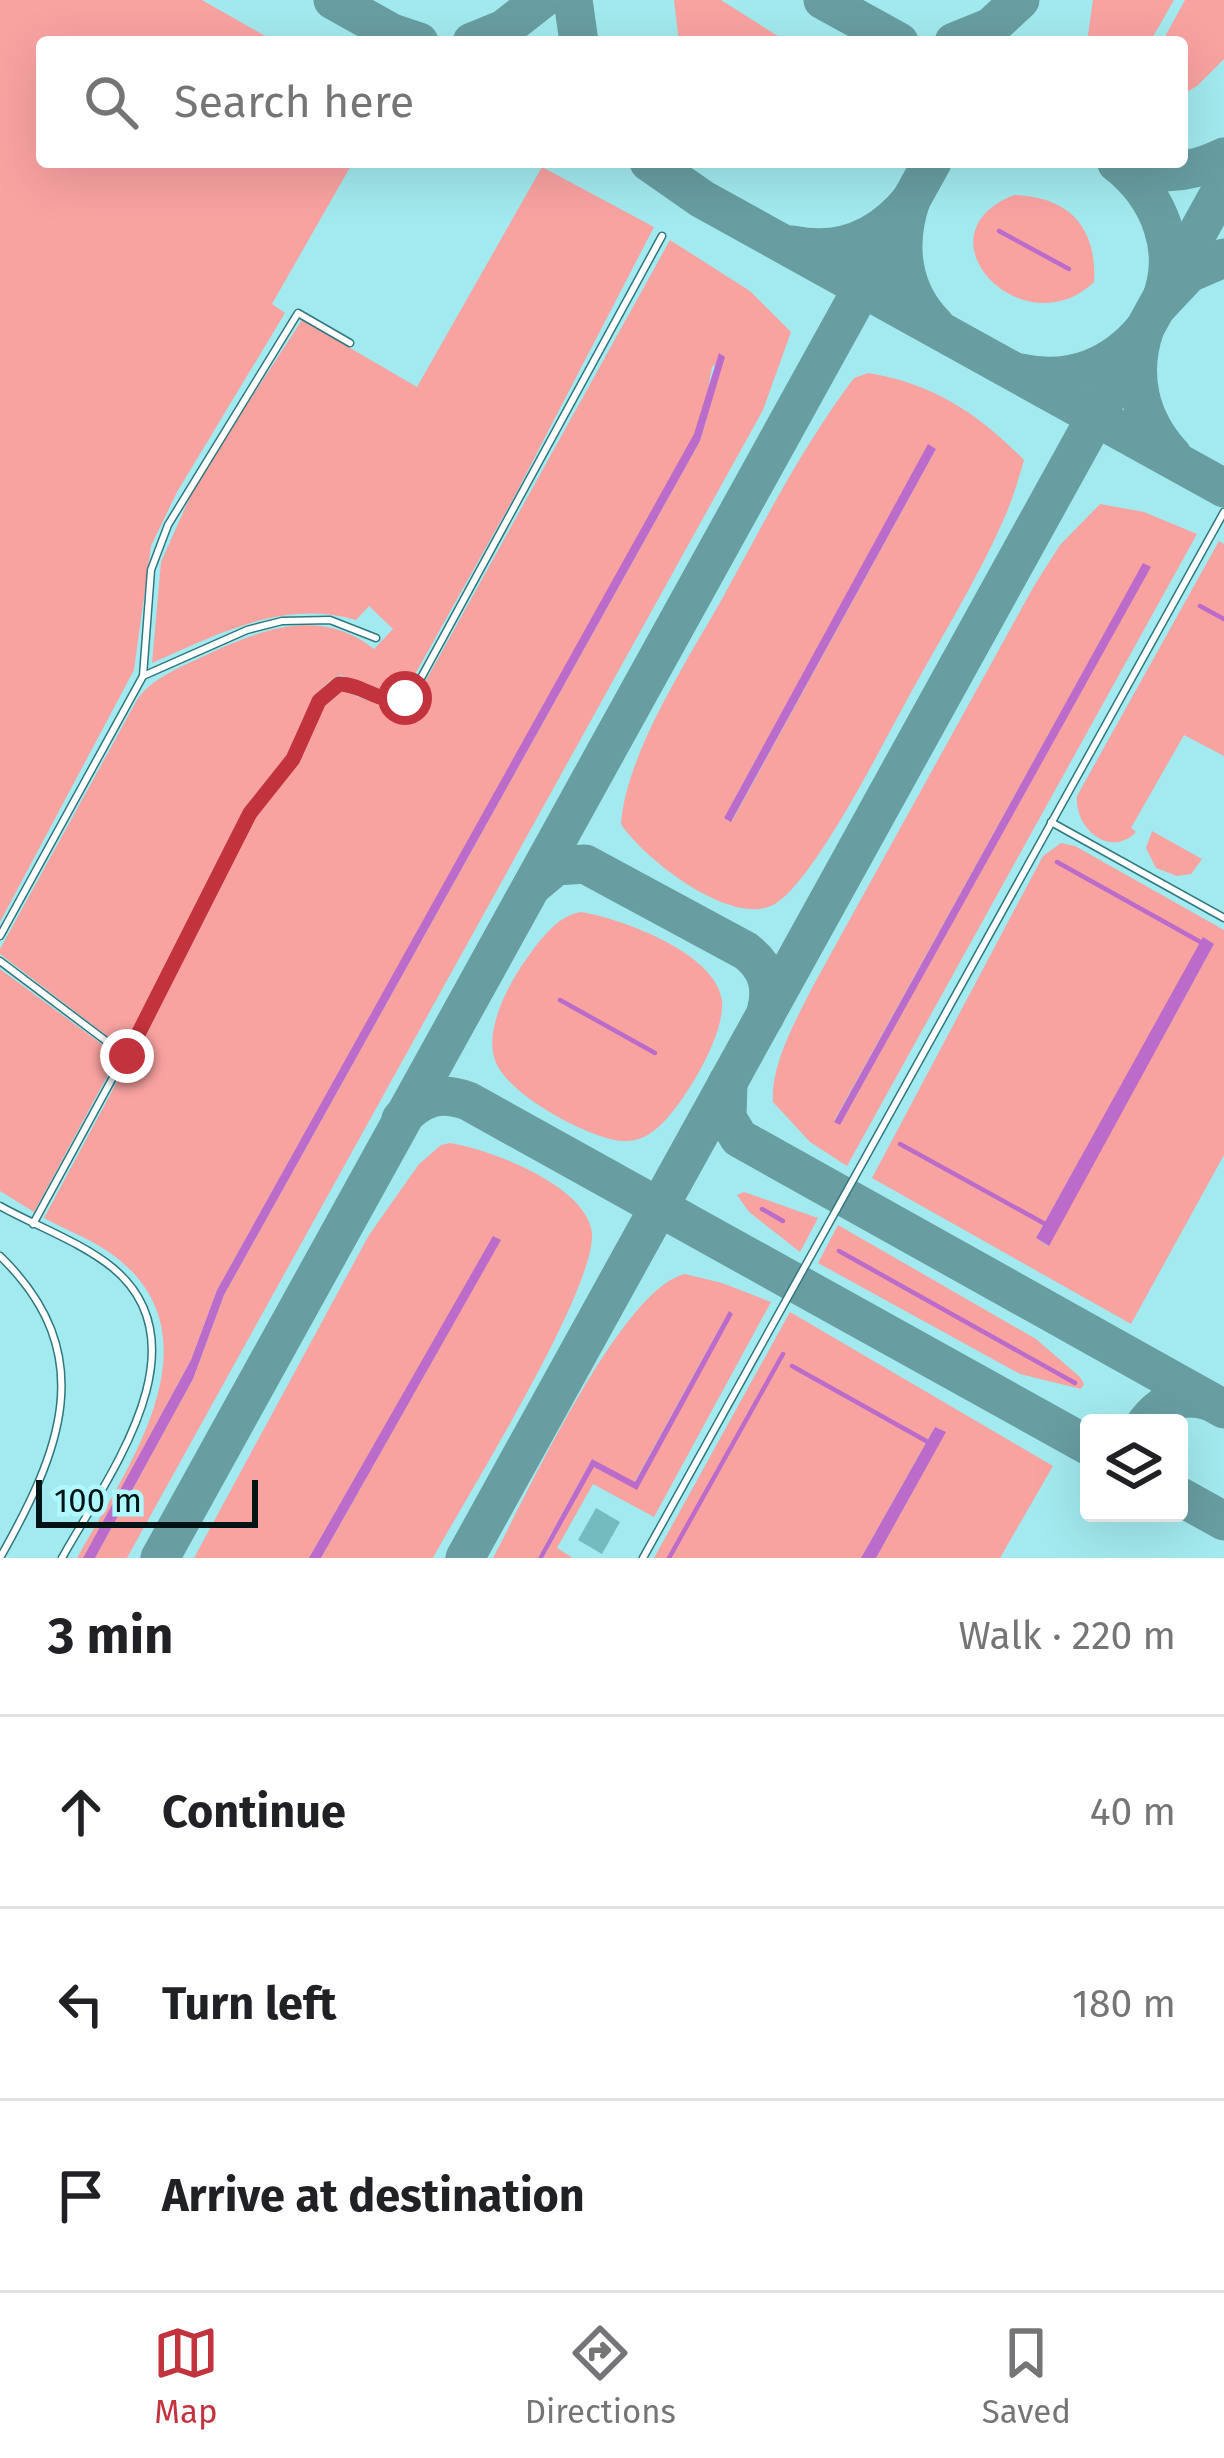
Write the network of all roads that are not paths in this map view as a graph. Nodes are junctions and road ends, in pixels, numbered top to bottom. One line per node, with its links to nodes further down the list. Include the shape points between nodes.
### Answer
1 (662, 236): 10 (lane, via 415,689 391,701 339,684 319,701 293,759 250,813)
2 (350, 343): 5 (lane, via 298,313 168,525 151,570)
3 (1224, 512): 6 (lane)
4 (376, 638): 5 (lane, via 330,620 282,621)
5 (143, 676): 8 (lane)
6 (1052, 821): 7 (lane); 16 (lane)
7 (1224, 918)
8 (0, 935)
9 (0, 961): 10 (lane)
10 (127, 1056): 12 (lane)
11 (0, 1206): 12 (lane)
12 (33, 1224): 15 (lane, via 118,1274 142,1309 153,1352 142,1408)
13 (0, 1256): 14 (lane, via 47,1323 62,1400 44,1476)
14 (0, 1558)
15 (62, 1558)
16 (644, 1558)

